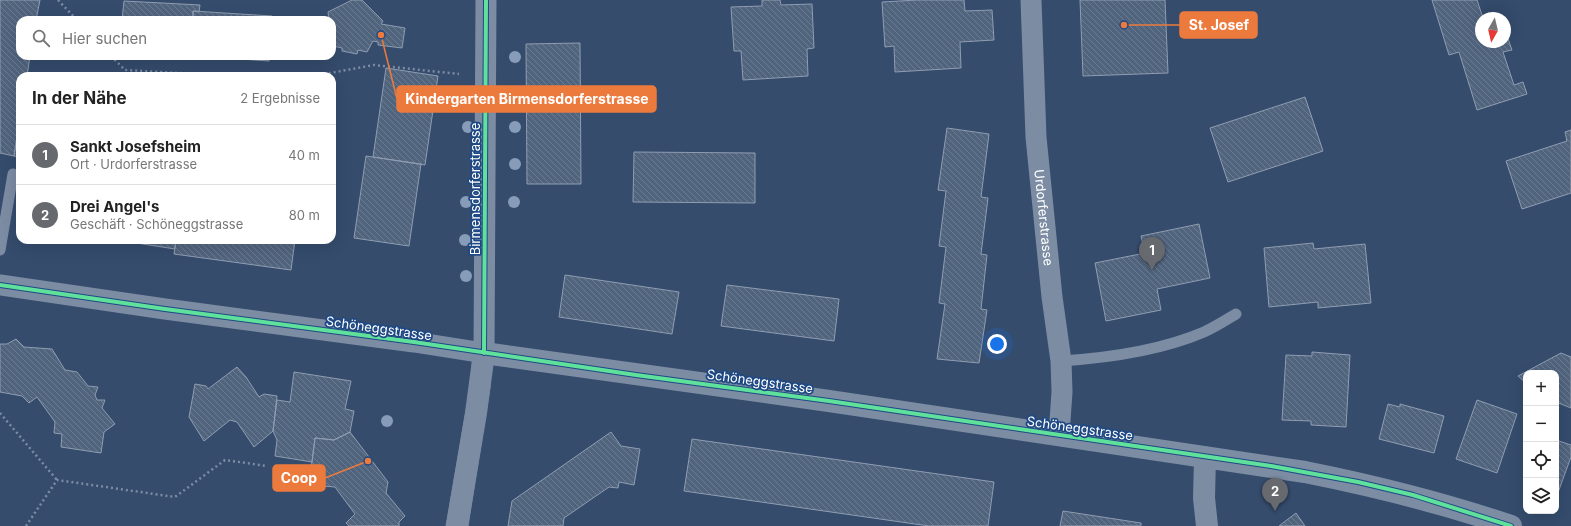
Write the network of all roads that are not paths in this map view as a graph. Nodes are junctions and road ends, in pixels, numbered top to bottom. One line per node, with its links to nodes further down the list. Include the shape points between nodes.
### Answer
1 (486, 0): 7 (street, Birmensdorferstrasse)
2 (1031, 0): 8 (street, Urdorferstrasse, via 1036,137)
3 (13, 174): 4 (lane)
4 (0, 250)
5 (0, 284): 7 (street, Schöneggstrasse)
6 (1236, 314): 8 (lane, via 1205,332 1168,345 1091,359)
7 (484, 353): 9 (street, Schöneggstrasse); 11 (street, Birmensdorferstrasse)
8 (1061, 361): 9 (street, Urdorferstrasse)
9 (1059, 435): 10 (street, Schöneggstrasse)
10 (1205, 457): 12 (street, via 1204,498); 13 (street, Schöneggstrasse, via 1358,482 1412,495)
11 (457, 526)
12 (1207, 526)
13 (1511, 526)

